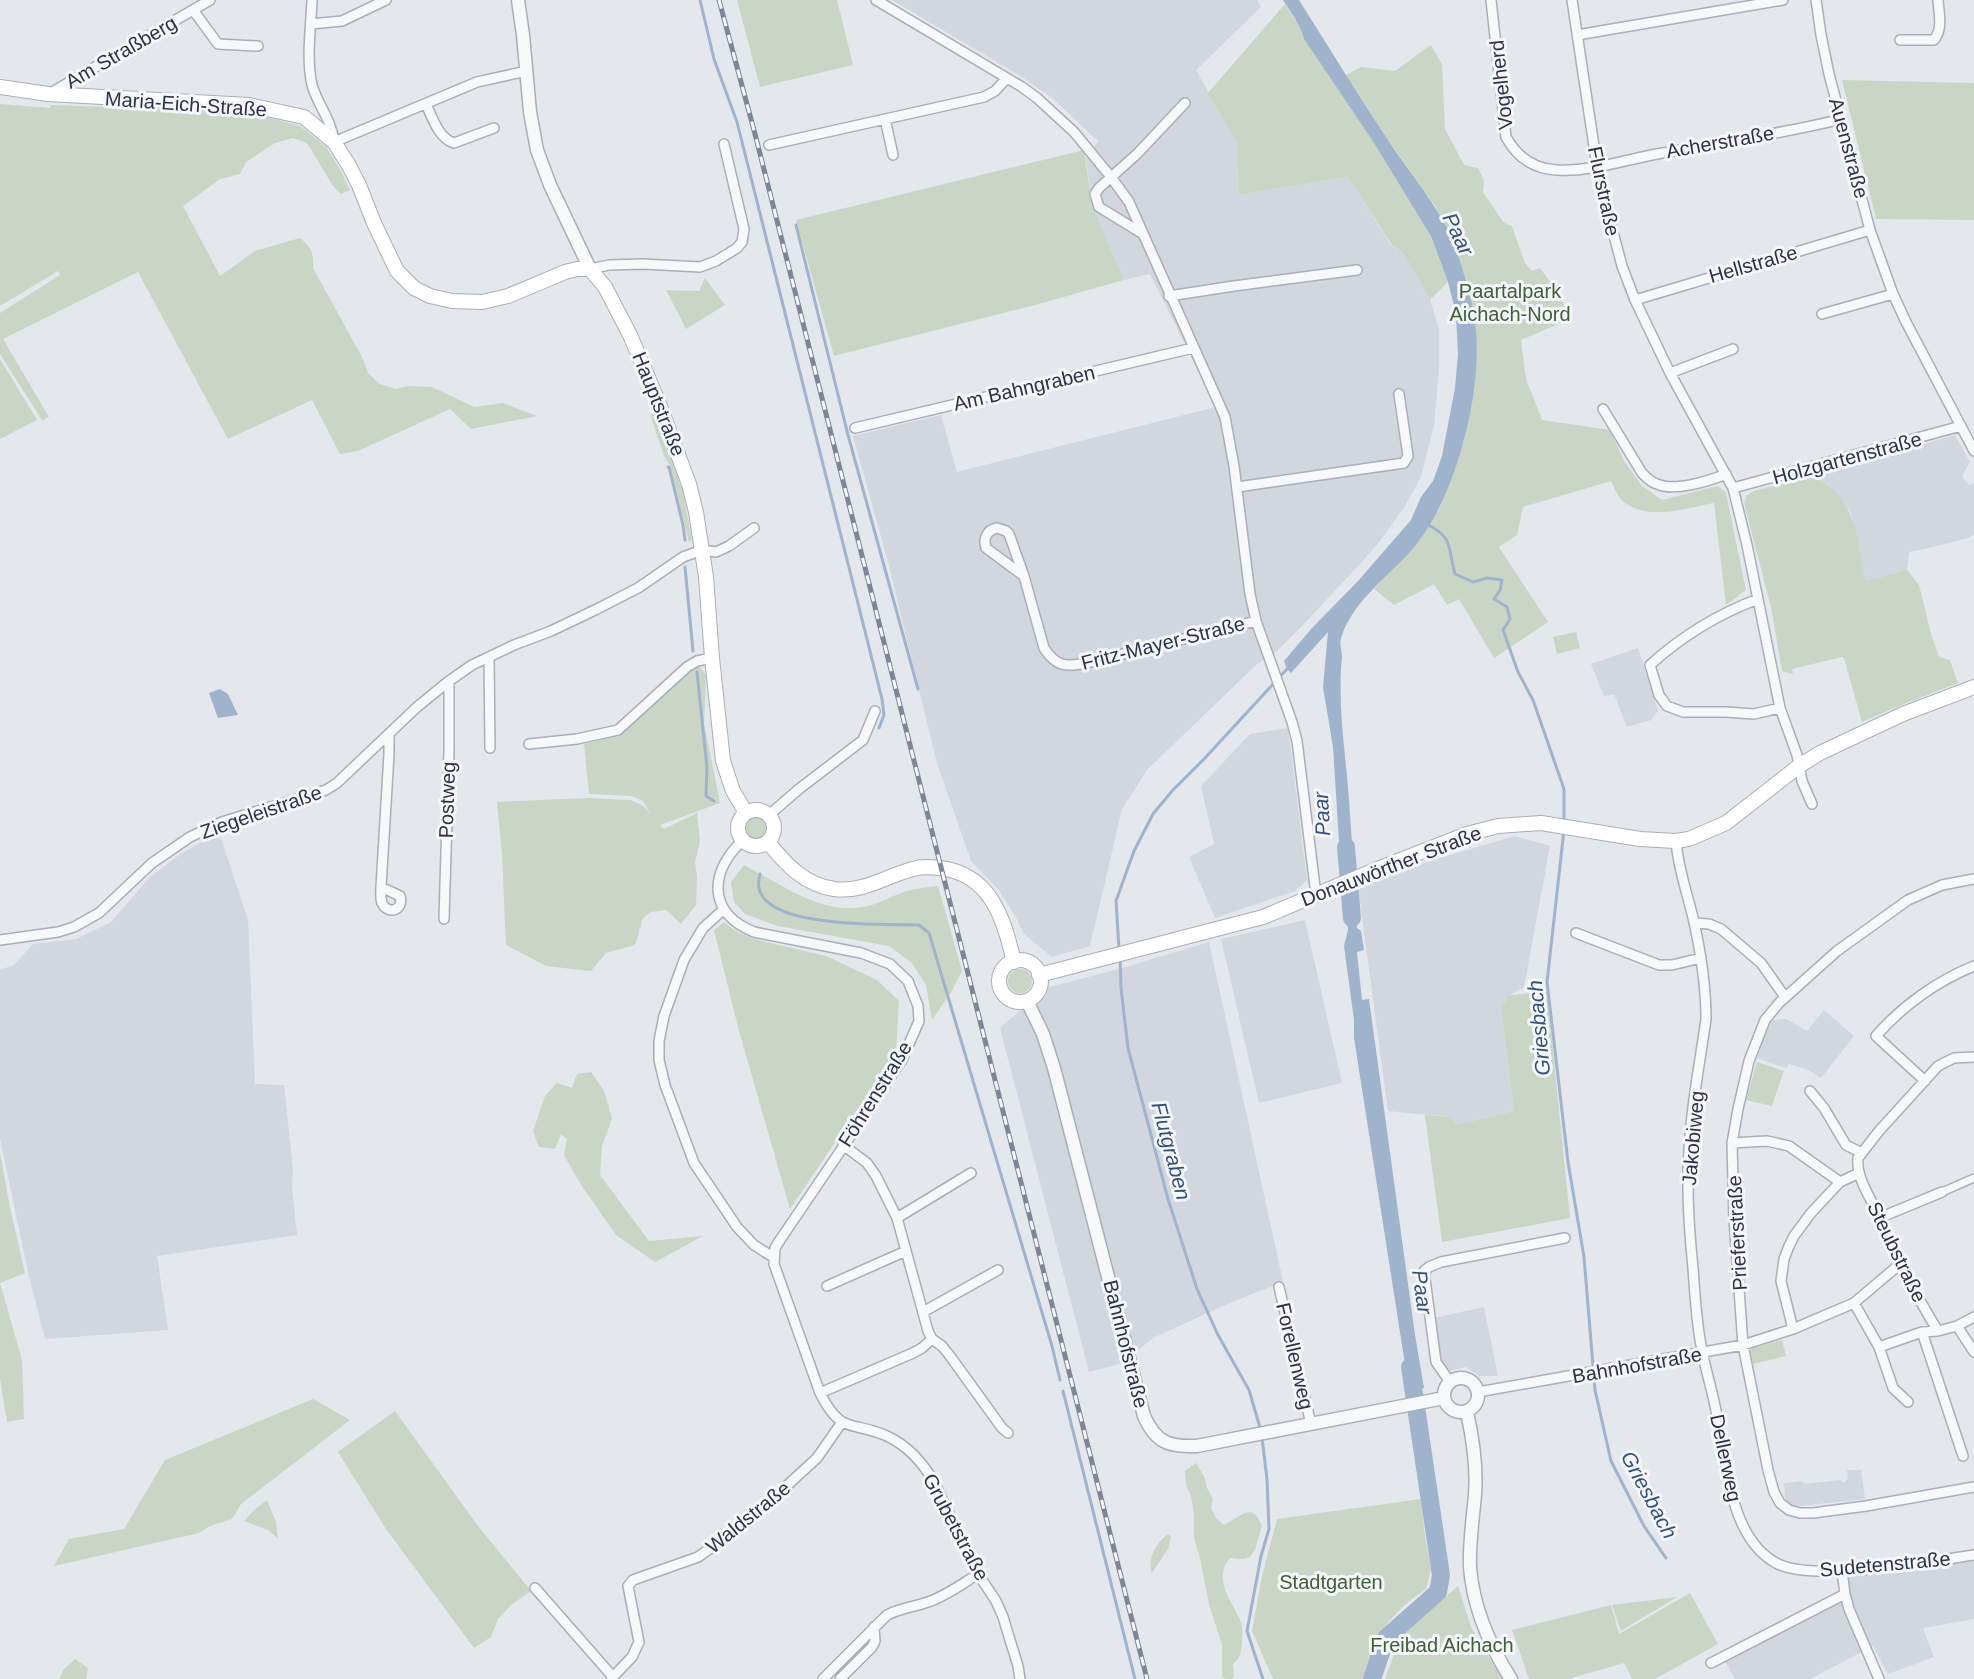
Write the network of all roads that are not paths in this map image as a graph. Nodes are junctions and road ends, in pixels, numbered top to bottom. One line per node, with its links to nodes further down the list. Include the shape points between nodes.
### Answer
1 (210, 0): 11 (street, Am Straßberg)
2 (312, 0): 12 (street)
3 (386, 0): 12 (street, via 342,21)
4 (518, 0): 16 (street, Hauptstraße)
5 (876, 0): 17 (street)
6 (1491, 0): 29 (street, Vogelherd, via 1504,129 1510,144 1526,162 1539,167 1556,170)
7 (1572, 0): 13 (street, Flurstraße)
8 (1783, 0): 13 (street)
9 (1816, 0): 23 (street, Auenstraße, via 1829,74)
10 (1938, 0): 14 (street, via 1940,27 1934,40)
11 (193, 10): 15 (street, Am Straßberg, via 218,44); 19 (street, Am Straßberg)
12 (311, 24): 25 (street, via 310,73)
13 (1577, 35): 29 (street, Flurstraße)
14 (1900, 40)
15 (258, 46)
16 (527, 71): 21 (street, via 477,82); 33 (street, Hauptstraße, via 537,150)
17 (1006, 78): 22 (street, via 984,97); 30 (street, via 1054,112)
18 (0, 87): 19 (main road, Maria-Eich-Straße)
19 (48, 94): 25 (main road, Maria-Eich-Straße, via 249,105 304,117)
20 (1185, 103): 30 (street)
21 (426, 104): 24 (street, via 448,141 454,143); 25 (street)
22 (885, 119): 27 (street); 28 (street)
23 (1842, 119): 29 (street, Acherstraße); 31 (street, Auenstraße)
24 (494, 128)
25 (334, 142): 33 (main road, Maria-Eich-Straße, via 359,185 393,265 421,293 452,301 482,302 576,269)
26 (724, 144): 33 (street, via 744,229 742,242 716,261 700,267 643,264)
27 (769, 145)
28 (893, 155)
29 (1598, 166): 37 (street, Flurstraße, via 1612,231)
30 (1111, 177): 32 (street, via 1129,202); 32 (street, via 1095,194 1099,207)
31 (1870, 230): 35 (street, Auenstraße); 37 (street, Hellstraße)
32 (1143, 234): 36 (street)
33 (590, 269): 51 (main road, Hauptstraße, via 614,303 658,401 687,479)
34 (1357, 270): 36 (street)
35 (1893, 294): 38 (street); 44 (street, Auenstraße)
36 (1169, 296): 39 (street)
37 (1635, 300): 41 (street, Flurstraße)
38 (1822, 314)
39 (1193, 348): 45 (street, Am Bahngraben); 48 (street, via 1225,417)
40 (1733, 349): 41 (street)
41 (1670, 373): 47 (street, Flurstraße)
42 (1399, 394): 48 (street, via 1408,456 1404,463)
43 (1603, 409): 47 (street, via 1642,472 1659,486 1675,487)
44 (1961, 426): 46 (street, Auenstraße); 49 (street, Holzgartenstraße)
45 (855, 428)
46 (1974, 451)
47 (1726, 474): 49 (street, Flurstraße)
48 (1237, 487): 54 (street)
49 (1733, 488): 53 (street, Flurstraße)
50 (754, 528): 51 (street, via 716,552)
51 (702, 550): 55 (street, Ziegeleistraße, via 683,557 638,588 585,615); 56 (main road, Hauptstraße)
52 (1024, 576): 52 (street, Fritz-Mayer-Straße, via 1009,534 997,528 989,532 985,543 988,551); 54 (street, Fritz-Mayer-Straße, via 1044,648 1049,657 1065,666)
53 (1758, 599): 59 (street, Flurstraße); 59 (street, via 1699,628 1650,665 1659,695 1667,706 1683,712 1754,714)
54 (1256, 621): 73 (street, via 1292,722 1301,763)
55 (489, 657): 57 (street, Ziegeleistraße); 63 (street)
56 (712, 658): 62 (street, via 687,667 618,729 577,739); 66 (main road, Hauptstraße, via 723,761)
57 (449, 681): 61 (street, Ziegeleistraße); 75 (street, Postweg)
58 (1974, 687): 64 (main road, Donauwörther Straße, via 1903,714)
59 (1780, 708): 64 (street, Flurstraße)
60 (875, 711): 67 (street, via 863,740)
61 (390, 734): 72 (street); 78 (street, Ziegeleistraße, via 326,790 222,822 185,840 152,863 86,921 61,931)
62 (529, 744)
63 (490, 748)
64 (1799, 766): 65 (street); 69 (main road, Donauwörther Straße, via 1726,823)
65 (1812, 804)
66 (746, 813): 67 (main road, via 758,809); 68 (main road, via 738,828)
67 (769, 815): 70 (main road, via 775,826)
68 (743, 840): 70 (main road, via 757,846); 74 (street, via 731,852 718,876)
69 (1676, 841): 73 (main road, Donauwörther Straße, via 1541,823 1498,826 1467,834); 76 (street, Jakobiweg)
70 (768, 842): 80 (main road, via 798,874 834,889 858,888 915,868 951,869 966,875 992,899)
71 (1974, 879): 83 (street, Prieferstraße, via 1942,885 1908,900 1837,951)
72 (381, 886)
73 (1317, 895): 82 (main road, Donauwörther Straße, via 1263,917)
74 (723, 910): 89 (street, Föhrenstraße, via 740,926 754,932 861,953 890,964 908,981 918,1006 919,1021 902,1060); 100 (street, via 703,928 684,960 664,1016 659,1060 694,1163 737,1227)
75 (444, 919)
76 (1694, 923): 79 (street, Jakobiweg); 83 (street, via 1721,929 1761,963)
77 (1576, 933): 79 (street, via 1659,965)
78 (0, 940)
79 (1701, 958): 116 (street, Jakobiweg, via 1706,1019 1689,1150 1688,1196)
80 (1014, 962): 82 (main road, via 1030,963); 84 (main road, via 1001,972 999,986 1007,998)
81 (1974, 966): 86 (street, via 1927,992 1876,1036)
82 (1039, 975): 84 (main road, via 1040,987)
83 (1785, 997): 88 (street, Prieferstraße, via 1765,1020 1753,1049)
84 (1027, 1001): 124 (street, Bahnhofstraße, via 1054,1068 1149,1429 1164,1442 1180,1447)
85 (1974, 1057): 86 (street, via 1944,1062)
86 (1925, 1081): 90 (street)
87 (1810, 1091): 90 (street, via 1846,1145)
88 (1732, 1143): 94 (street, via 1789,1146); 113 (street, Prieferstraße)
89 (843, 1145): 96 (street, via 867,1162); 100 (street, Föhrenstraße, via 775,1248)
90 (1860, 1152): 92 (street)
91 (971, 1173): 96 (street)
92 (1859, 1173): 94 (street); 97 (street, Steubstraße)
93 (1974, 1179): 95 (street)
94 (1840, 1182): 109 (street, via 1794,1236 1784,1259 1781,1281)
95 (1942, 1192): 97 (street)
96 (897, 1218): 99 (street)
97 (1879, 1218): 101 (street, Steubstraße)
98 (1565, 1238): 117 (street, via 1441,1262 1424,1271 1436,1362)
99 (906, 1251): 103 (street); 106 (street)
100 (773, 1257): 119 (street)
101 (1900, 1264): 105 (street, Bahnhofstraße); 110 (street, Steubstraße)
102 (998, 1270): 106 (street)
103 (827, 1286)
104 (1279, 1287): 124 (street, Forellenweg)
105 (1854, 1303): 109 (street, Bahnhofstraße); 114 (street)
106 (923, 1312): 112 (street)
107 (1974, 1317): 108 (street)
108 (1957, 1326): 110 (street); 115 (street)
109 (1793, 1329): 113 (street, Bahnhofstraße)
110 (1938, 1331): 111 (street)
111 (1923, 1332): 114 (street); 126 (street)
112 (932, 1339): 119 (street, via 913,1353); 125 (street, via 942,1346)
113 (1743, 1345): 116 (street, Bahnhofstraße); 127 (street, Prieferstraße, via 1774,1492 1788,1510 1813,1513)
114 (1879, 1347): 121 (street, via 1893,1388)
115 (1974, 1352)
116 (1702, 1353): 118 (street, Bahnhofstraße); 128 (street, Dellerweg, via 1739,1518)
117 (1450, 1382): 118 (street, via 1467,1379); 120 (street)
118 (1478, 1392): 122 (street, via 1475,1406)
119 (820, 1393): 123 (street)
120 (1444, 1398): 122 (street, via 1452,1410); 124 (street, Bahnhofstraße)
121 (1908, 1402)
122 (1467, 1412): 140 (street, via 1475,1469 1470,1549 1473,1586 1487,1633)
123 (842, 1422): 131 (street, Grubetstraße, via 885,1435 913,1454 941,1494); 136 (street, Waldstraße, via 817,1458 725,1538 698,1557 633,1580 628,1586 639,1642 632,1657)
124 (1311, 1424)
125 (1008, 1434)
126 (1963, 1456)
127 (1974, 1487)
128 (1764, 1555): 130 (street, Sudetenstraße, via 1795,1569)
129 (1974, 1555): 130 (street, Sudetenstraße)
130 (1842, 1571): 133 (street)
131 (978, 1574): 134 (street, via 927,1603 898,1609); 139 (street, Grubetstraße, via 1003,1617)
132 (535, 1588): 136 (street, Waldstraße)
133 (1845, 1594): 135 (street); 141 (street)
134 (874, 1627): 137 (street); 138 (street, via 872,1647)
135 (1711, 1663)
136 (612, 1678)
137 (823, 1679)
138 (840, 1679)
139 (1020, 1679)
140 (1510, 1679)
141 (1879, 1679)

